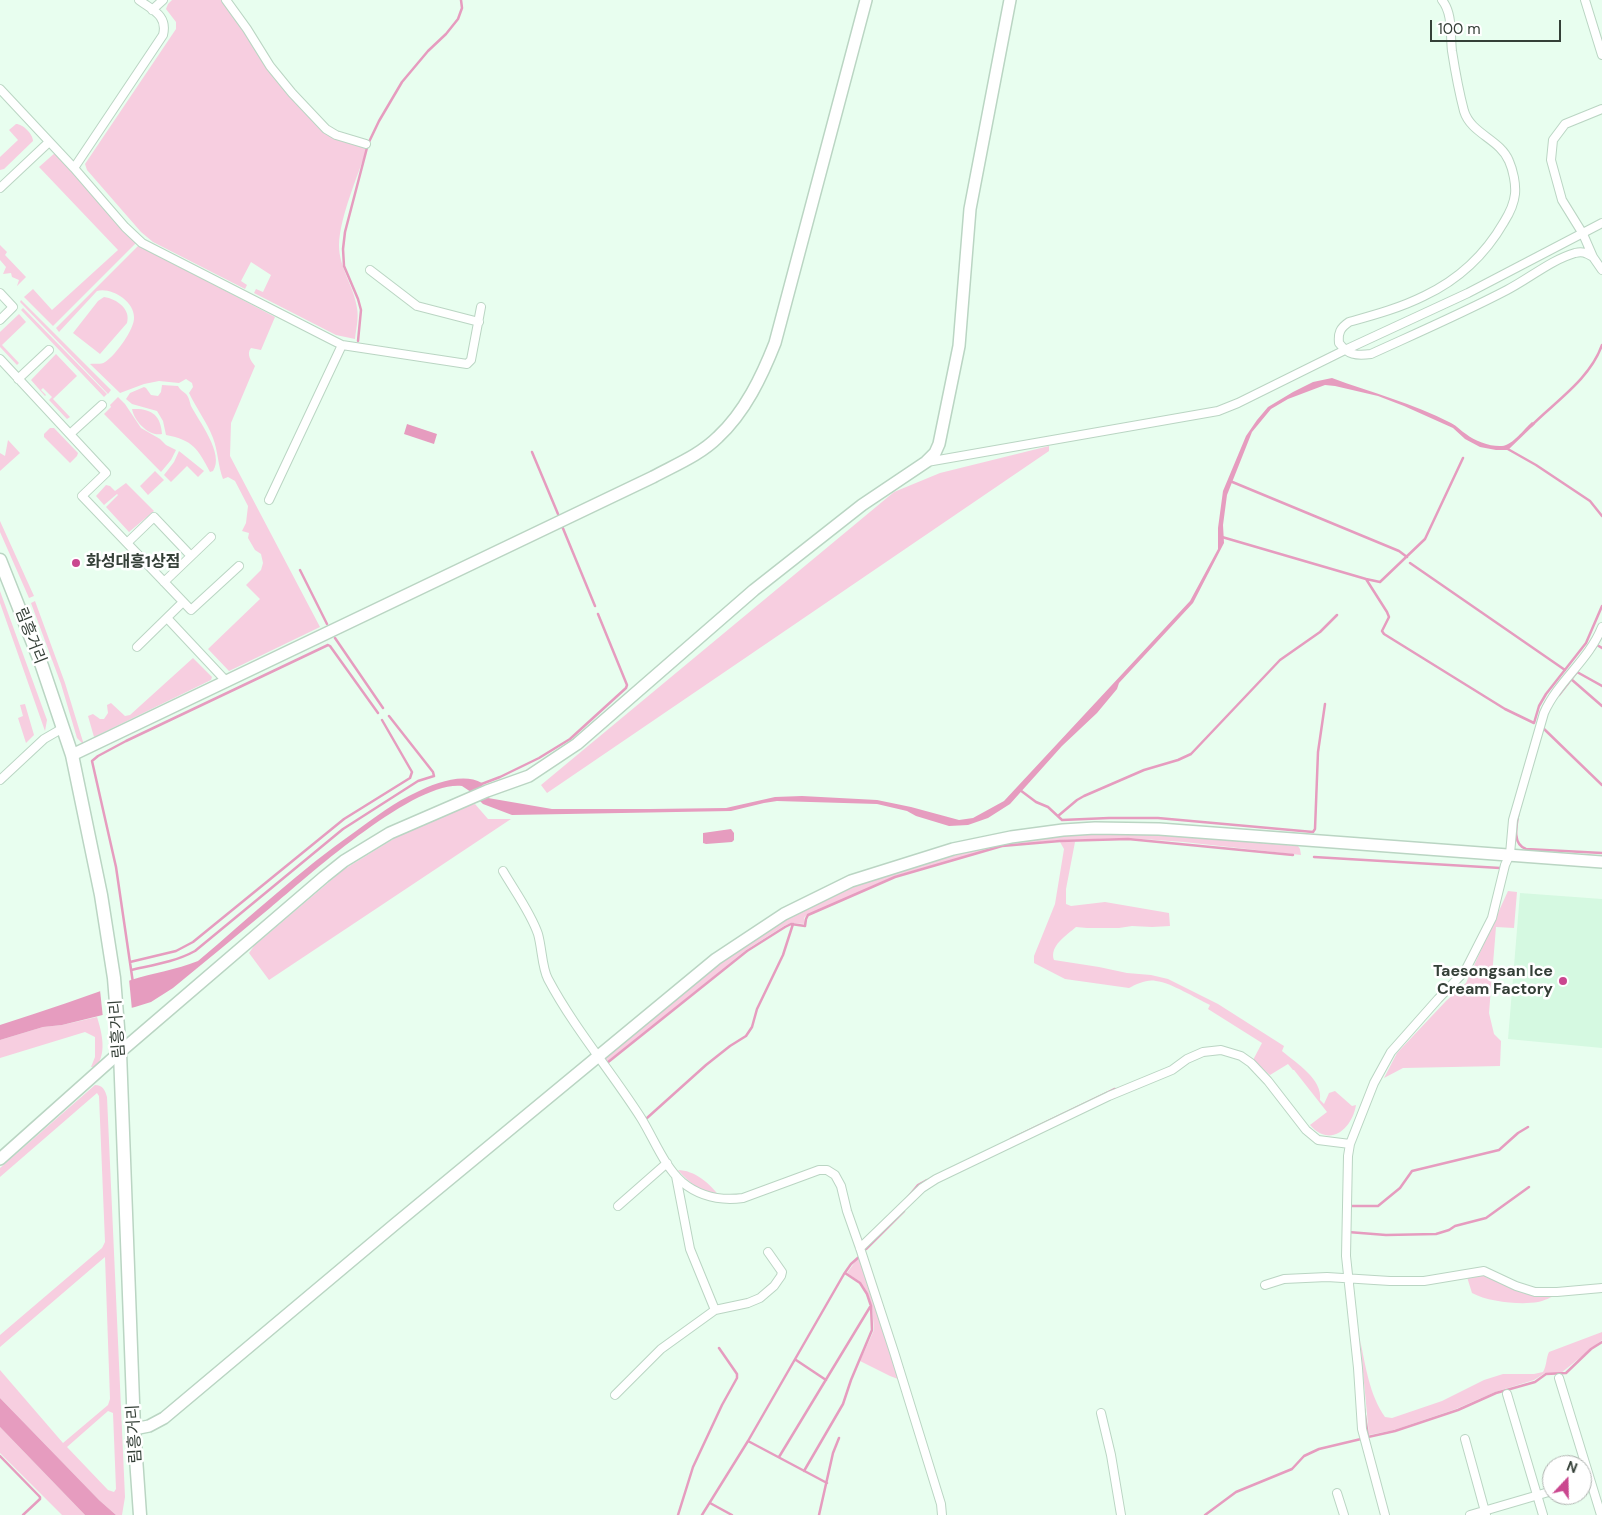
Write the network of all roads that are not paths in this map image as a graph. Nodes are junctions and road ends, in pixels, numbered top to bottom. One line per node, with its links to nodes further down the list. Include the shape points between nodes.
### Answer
1 (139, 0): 8 (street)
2 (163, 0): 8 (street)
3 (226, 0): 13 (street, via 270,66 326,129)
4 (866, 0): 44 (street, via 775,343 750,395 718,437 653,477)
5 (1010, 0): 32 (street, via 970,209 959,346 939,444)
6 (1442, 0): 27 (street, via 1450,18 1452,51 1464,112 1470,124 1498,146 1509,160 1515,195 1499,232 1472,265 1426,296 1349,322 1338,334 1339,343)
7 (1585, 0): 9 (street)
8 (152, 10): 14 (street, via 164,21 163,35)
9 (1602, 56)
10 (0, 90): 12 (street)
11 (1602, 109): 17 (street, via 1566,124 1558,132 1551,148 1552,167 1562,200)
12 (49, 142): 14 (street); 15 (street)
13 (366, 144)
14 (74, 168): 25 (street, via 142,244)
15 (1, 185)
16 (1602, 223): 17 (street)
17 (1583, 234): 18 (street); 27 (street, via 1468,293)
18 (1593, 257): 20 (street); 27 (street, via 1584,252 1575,253 1509,289 1371,354 1359,356)
19 (370, 270): 24 (street, via 417,306)
20 (1602, 270)
21 (0, 293): 23 (street, via 13,307)
22 (482, 307): 24 (street)
23 (0, 320)
24 (478, 322): 25 (street, via 471,360 467,364)
25 (342, 345): 33 (street)
26 (49, 350): 29 (street)
27 (1345, 350): 32 (street, via 1218,411)
28 (0, 359): 29 (street)
29 (18, 379): 31 (street)
30 (102, 405): 31 (street)
31 (70, 434): 35 (street, via 106,473 82,496)
32 (926, 462): 51 (street, via 862,505 754,590 577,744 529,776 390,833 344,861)
33 (269, 500)
34 (211, 537): 36 (street)
35 (127, 543): 36 (street, via 154,517); 39 (street)
36 (191, 556): 39 (street)
37 (0, 560): 45 (main road, 림흥거리)
38 (238, 566): 40 (street, via 191,610)
39 (164, 582): 40 (street)
40 (184, 602): 41 (street)
41 (167, 618): 43 (street); 44 (street)
42 (1602, 627): 48 (street, via 1591,650 1548,702 1513,820)
43 (138, 647)
44 (227, 682): 46 (street)
45 (63, 728): 46 (main road, 림흥거리); 47 (street, via 44,739)
46 (72, 755): 51 (main road, 림흥거리, via 101,895 114,978)
47 (0, 780)
48 (1510, 854): 49 (street); 52 (street, via 1159,829 1095,828 1011,837 953,848 850,881 784,914 716,960); 53 (street, via 1492,918 1466,971 1391,1052 1374,1084)
49 (1602, 862)
50 (503, 871): 52 (street, via 537,933 546,976)
51 (120, 1052): 54 (street); 68 (main road, 림흥거리)
52 (598, 1056): 55 (street, via 642,1119); 68 (street, via 164,1418)
53 (1350, 1144): 58 (street, via 1318,1140 1306,1130 1268,1080 1240,1056 1221,1050 1203,1052 1172,1070 1109,1096 936,1179 922,1188); 60 (street, via 1346,1203)
54 (0, 1159)
55 (667, 1163): 56 (street); 57 (street)
56 (676, 1174): 58 (street, via 681,1181 703,1194 731,1199 743,1198 806,1174 827,1170 835,1175 841,1186); 63 (street, via 690,1249)
57 (618, 1206)
58 (860, 1248): 77 (street)
59 (768, 1252): 63 (street, via 782,1272 774,1286 748,1303)
60 (1348, 1278): 61 (street, via 1284,1279); 62 (street, via 1424,1281 1484,1271 1534,1292); 80 (street, via 1362,1430)
61 (1265, 1285)
62 (1602, 1288)
63 (715, 1310): 66 (street, via 661,1349)
64 (1559, 1378): 70 (street)
65 (1507, 1394): 74 (street)
66 (615, 1395)
67 (1101, 1413): 78 (street)
68 (134, 1429): 76 (main road, 림흥거리)
69 (1465, 1439): 75 (street)
70 (1583, 1455)
71 (1592, 1484): 83 (street)
72 (1337, 1493): 79 (street)
73 (1542, 1495): 74 (street)
74 (1538, 1496): 75 (street); 82 (street)
75 (1485, 1513): 81 (street)
76 (140, 1515)
77 (942, 1515)
78 (1121, 1515)
79 (1344, 1515)
80 (1385, 1515)
81 (1470, 1515)
82 (1543, 1515)
83 (1601, 1515)

